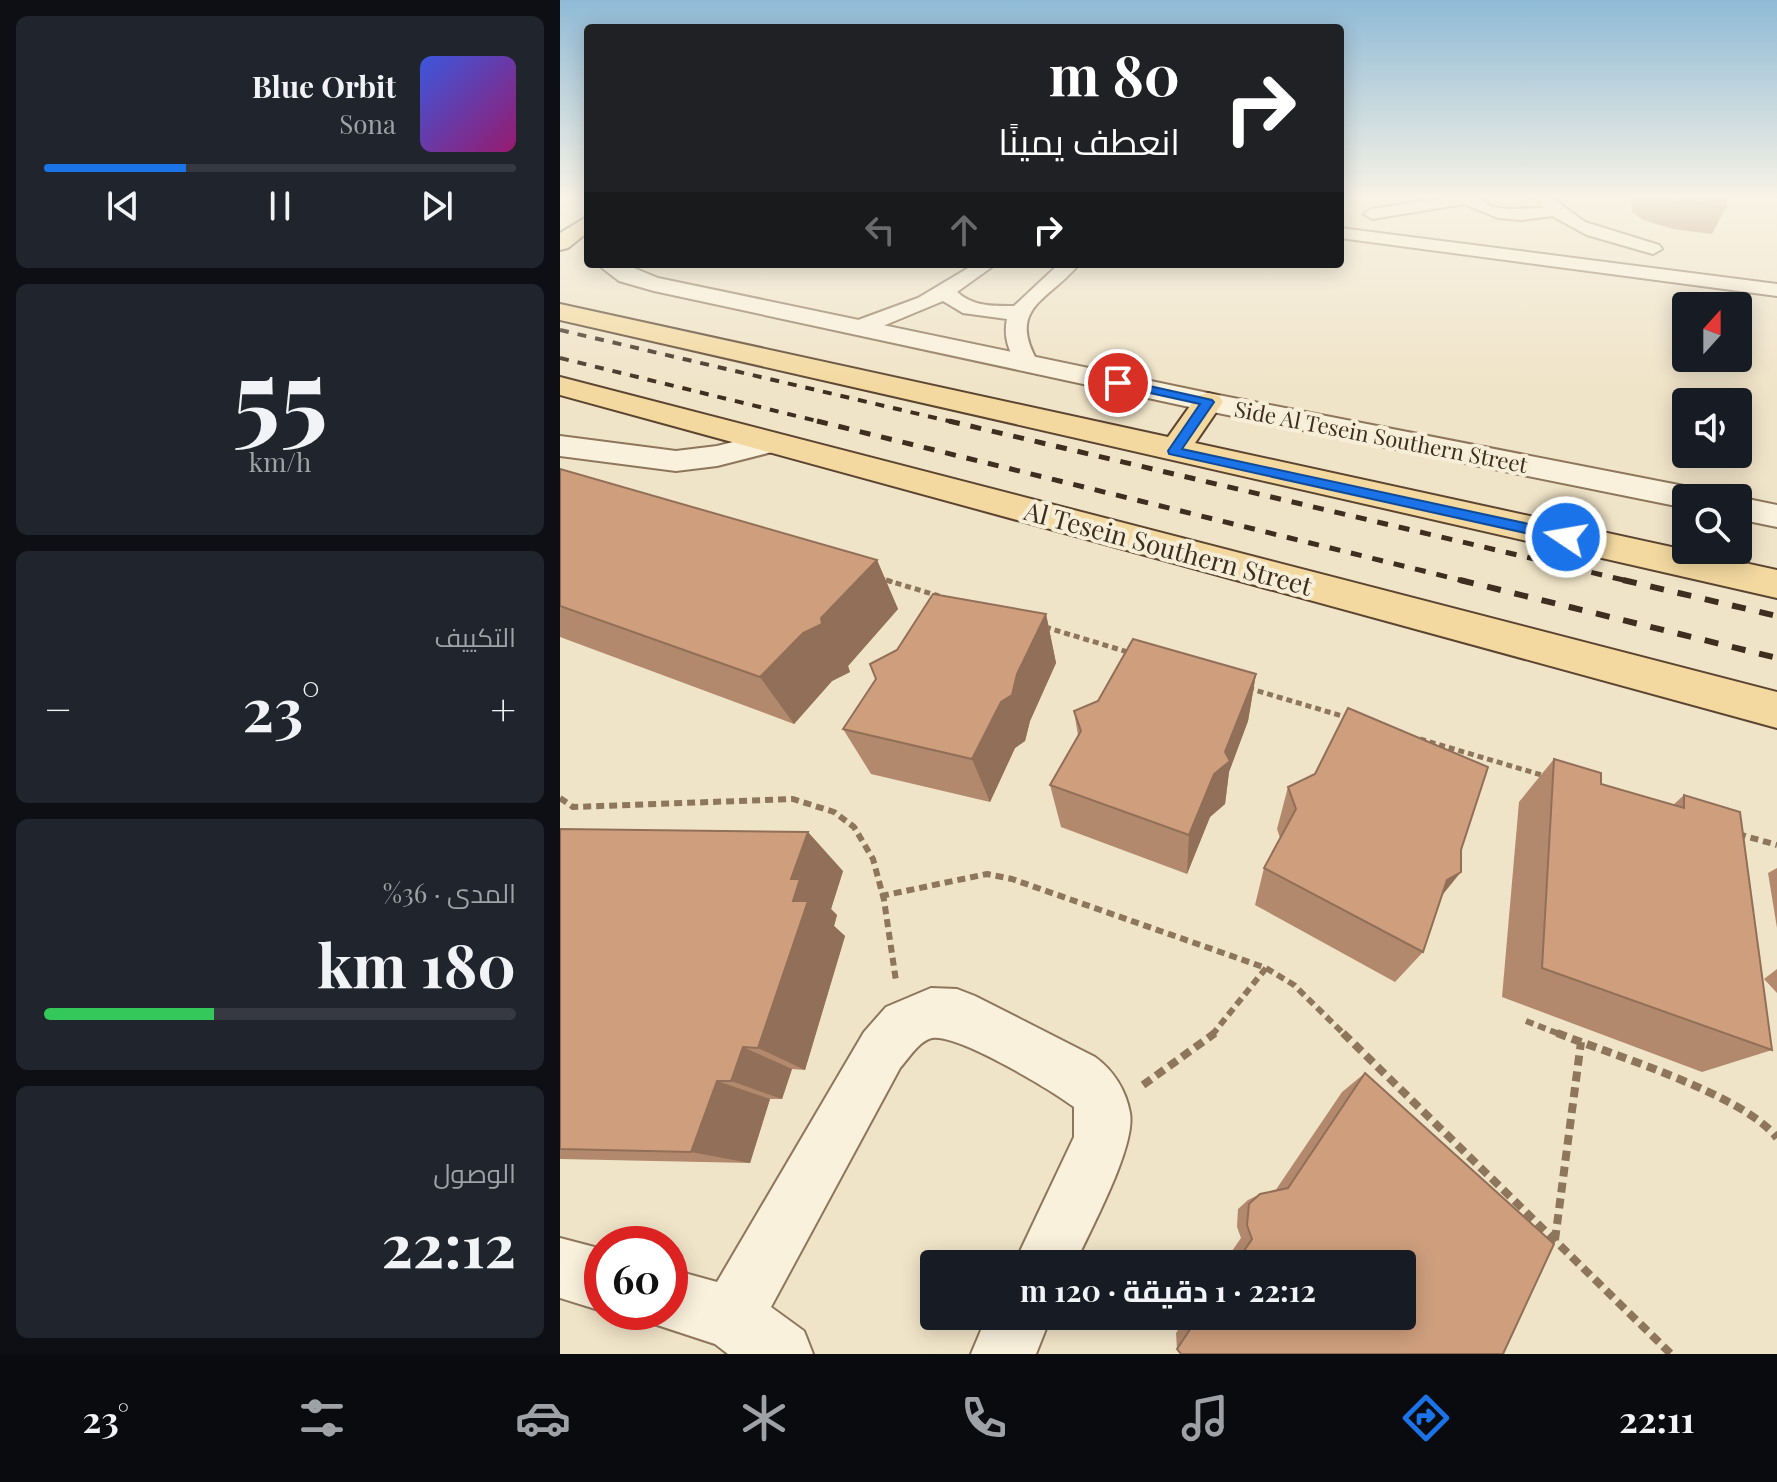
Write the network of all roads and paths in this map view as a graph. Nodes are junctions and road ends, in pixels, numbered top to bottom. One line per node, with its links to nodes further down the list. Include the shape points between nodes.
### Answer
1 (1556, 261): 5 (street)
2 (614, 268): 9 (street, Side Al Tesein Southern Street, via 654,284)
3 (981, 268): 6 (street)
4 (1065, 268): 8 (street)
5 (1777, 290)
6 (947, 293): 8 (street, via 978,310); 9 (street)
7 (568, 310): 15 (main road)
8 (1019, 312): 10 (street, via 1015,347)
9 (858, 328): 10 (street, Side Al Tesein Southern Street)
10 (1028, 364): 12 (street, Side Al Tesein Southern Street)
11 (567, 390): 13 (main road, Al Tesein Southern Street)
12 (1208, 402): 15 (main road); 16 (street, Side Al Tesein Southern Street)
13 (769, 443): 14 (street, via 676,461); 25 (main road, Al Tesein Southern Street)
14 (560, 446)
15 (1174, 451): 20 (main road)
16 (1672, 495)
17 (1752, 511): 18 (street)
18 (1777, 516)
19 (868, 575): 21 (path)
20 (1777, 584)
21 (943, 597)
22 (1034, 624): 23 (path)
23 (1140, 656)
24 (1246, 687): 26 (path)
25 (1777, 710)
26 (1353, 719)
27 (1413, 737): 28 (path)
28 (1550, 778)
29 (560, 798): 32 (path, via 573,807 793,799 826,808 853,826 871,852)
30 (1732, 832): 31 (path)
31 (1777, 845)
32 (881, 896): 33 (path, via 987,874); 35 (path)
33 (1266, 968): 37 (path, via 1214,1034); 39 (path, via 1294,985)
34 (1526, 1021): 36 (path)
35 (904, 1025): 37 (street, via 931,1013 957,1014 1076,1076 1094,1089); 44 (street, via 882,1050)
36 (1581, 1042): 38 (path, via 1725,1099); 39 (path)
37 (1103, 1113): 40 (street, via 1101,1140)
38 (1777, 1138)
39 (1555, 1241): 48 (path)
40 (1050, 1250)
41 (560, 1268): 42 (street)
42 (584, 1275)
43 (688, 1305): 44 (street)
44 (731, 1317): 46 (street)
45 (1014, 1330): 47 (street)
46 (781, 1354)
47 (1003, 1354)
48 (1671, 1354)

